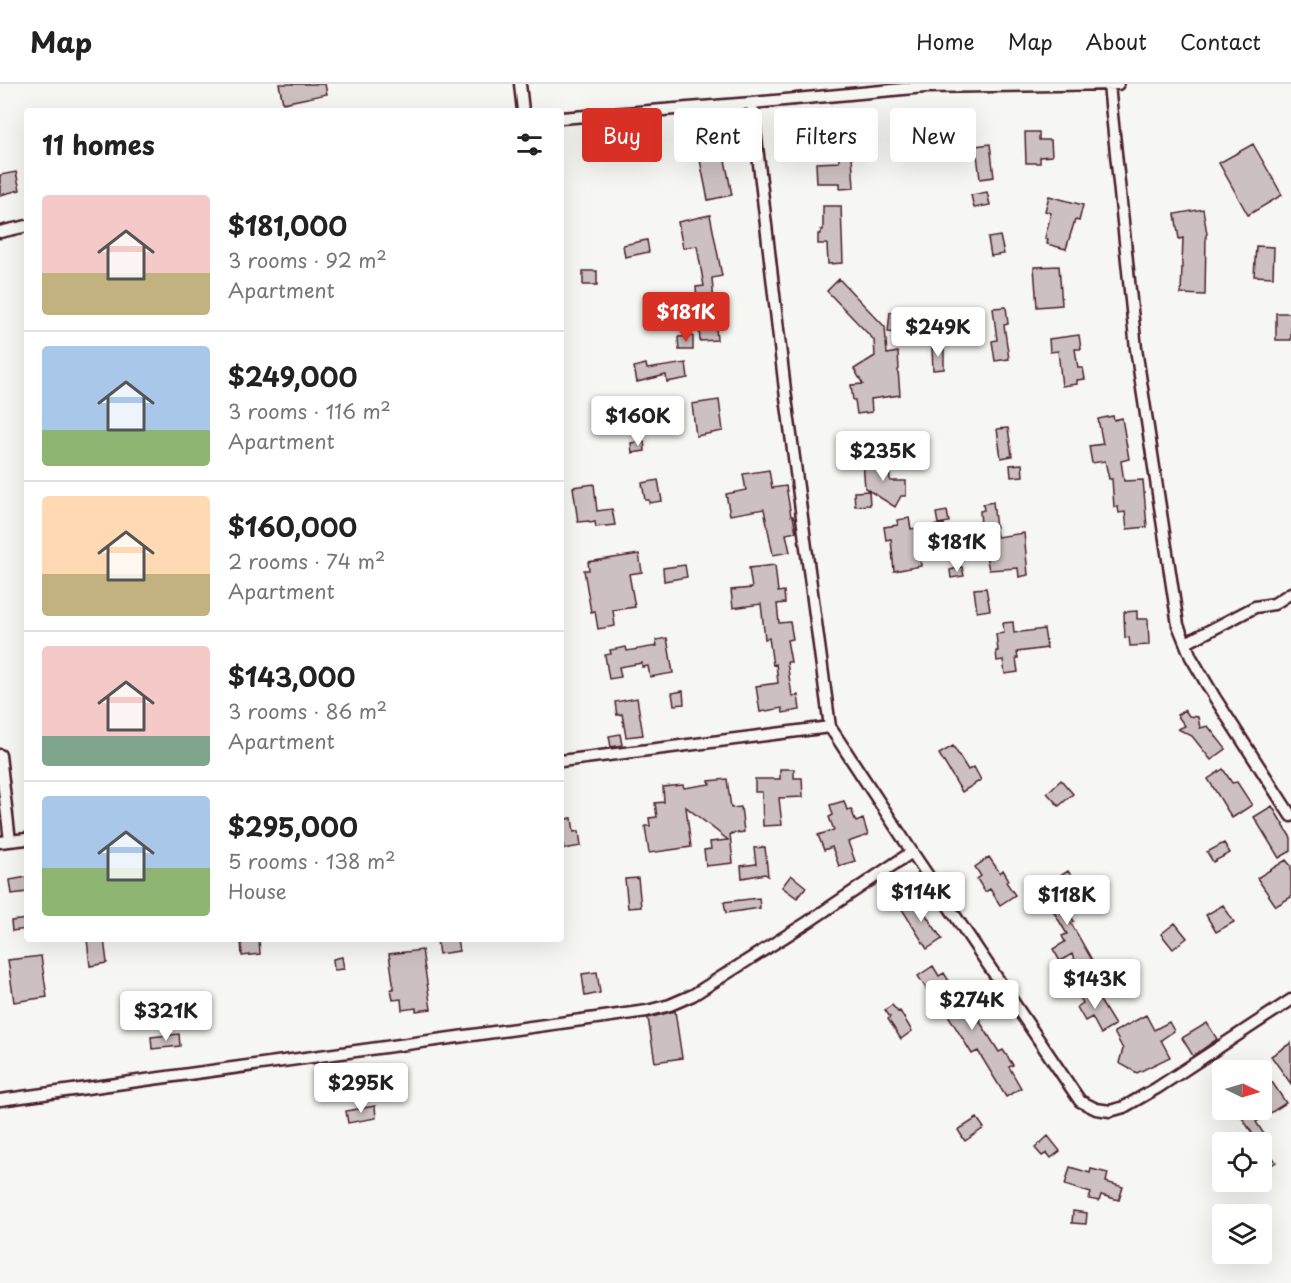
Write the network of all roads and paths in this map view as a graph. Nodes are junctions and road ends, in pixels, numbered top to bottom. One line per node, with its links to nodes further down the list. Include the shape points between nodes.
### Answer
1 (520, 84): 6 (street)
2 (1118, 84): 3 (street)
3 (1109, 85): 4 (street); 11 (street, via 1136,349 1178,625)
4 (925, 86): 5 (street)
5 (752, 103): 7 (street); 12 (street)
6 (523, 108)
7 (564, 118)
8 (24, 227): 9 (street)
9 (0, 232)
10 (1291, 593): 11 (street)
11 (1186, 643): 15 (street, via 1215,698)
12 (830, 727): 14 (street); 18 (street)
13 (0, 755): 17 (street)
14 (564, 761)
15 (1291, 816)
16 (24, 839): 17 (street)
17 (5, 842)
18 (912, 852): 19 (street, via 1080,1101 1096,1109 1124,1107); 20 (street, via 745,963 670,1005)
19 (1291, 1000)
20 (0, 1100)

